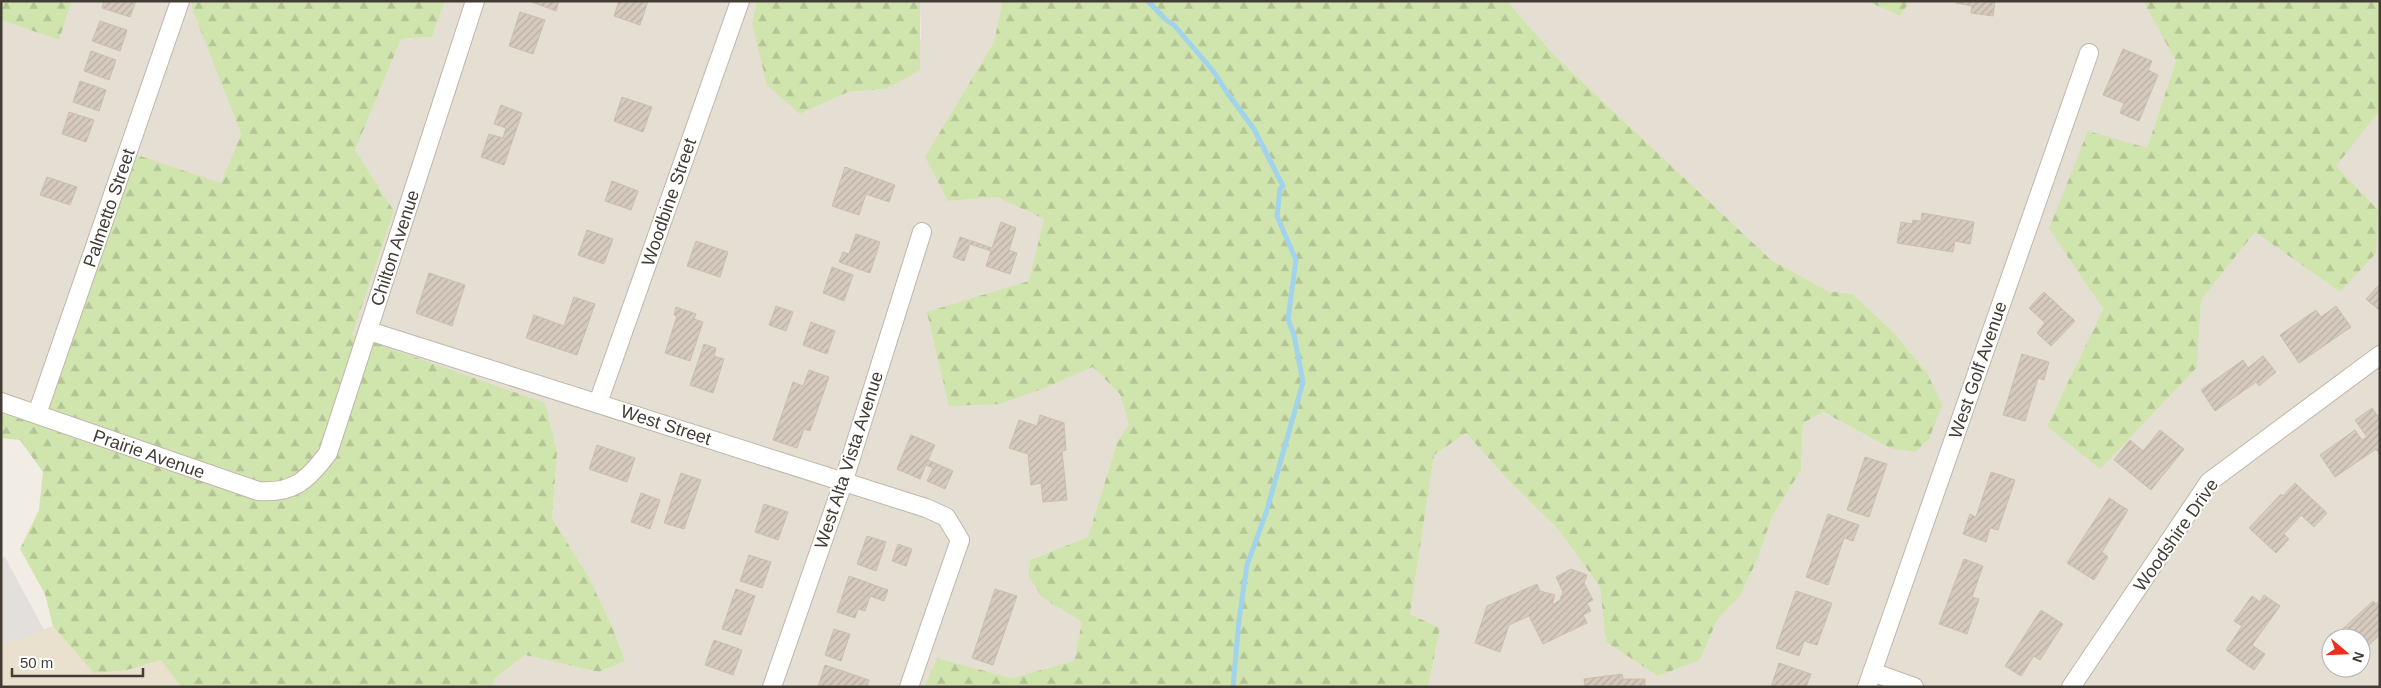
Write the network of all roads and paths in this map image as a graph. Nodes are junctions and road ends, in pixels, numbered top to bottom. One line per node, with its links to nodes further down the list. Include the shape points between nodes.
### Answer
1 (180, 1): 10 (street, Palmetto Street)
2 (475, 1): 6 (street, Chilton Avenue)
3 (740, 1): 9 (street, Woodbine Street)
4 (2088, 53): 13 (street, West Golf Avenue)
5 (922, 232): 11 (street, West Alta Vista Avenue)
6 (369, 331): 9 (street, West Street); 12 (street, Chilton Avenue, via 328,453)
7 (2380, 355): 17 (street, Woodshire Drive, via 2210,482)
8 (1, 402): 10 (street, Prairie Avenue)
9 (598, 404): 11 (street, West Street)
10 (37, 414): 12 (street, Prairie Avenue, via 258,491 275,493)
11 (844, 482): 14 (street, West Alta Vista Avenue); 15 (street, West Street, via 946,517 960,540)
12 (298, 485)
13 (1869, 680): 16 (street)
14 (772, 687)
15 (909, 687)
16 (1914, 687)
17 (2071, 687)

